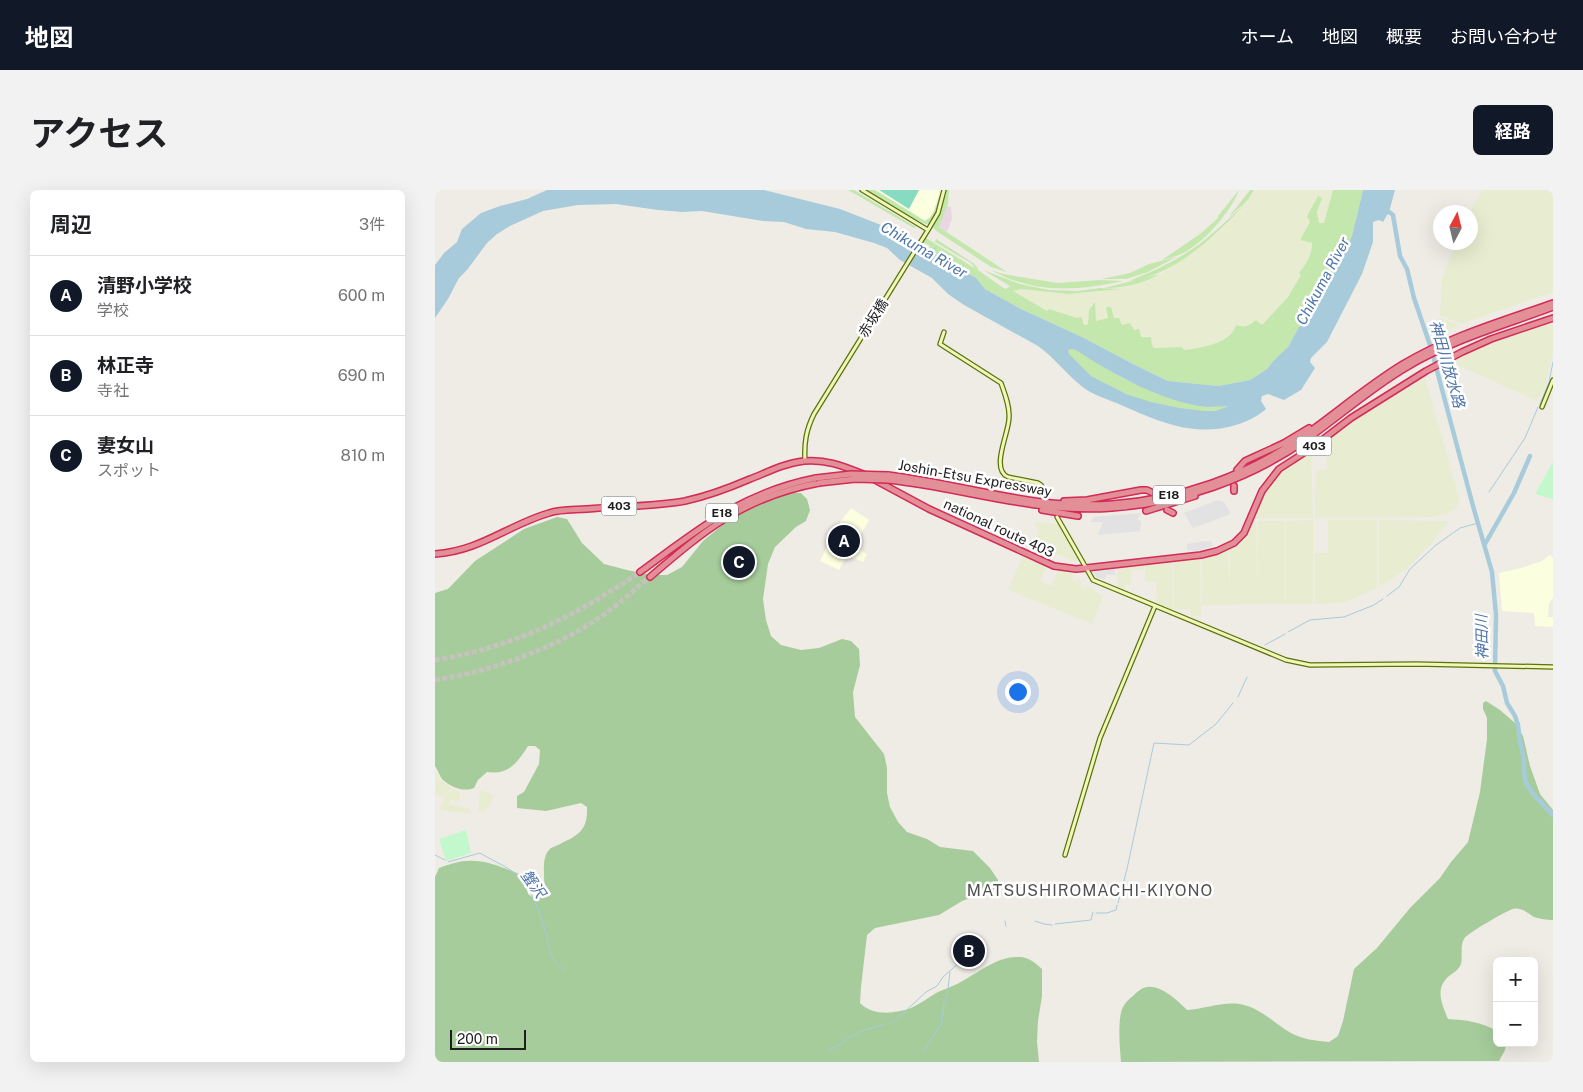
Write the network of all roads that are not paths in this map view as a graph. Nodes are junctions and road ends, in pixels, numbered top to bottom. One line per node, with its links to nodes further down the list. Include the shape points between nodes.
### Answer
1 (862, 190): 3 (street)
2 (944, 190): 3 (street, 赤坂橋, via 938,213)
3 (927, 231): 13 (street, 赤坂橋, via 807,426)
4 (1553, 303): 8 (highway, Joshin-Etsu Expressway / E18)
5 (1553, 308): 8 (highway, Joshin-Etsu Expressway / E18)
6 (1553, 318): 28 (highway, national route 403 / 403, via 1491,337 1426,371 1279,468 1262,491 1244,533 1234,543 1201,556)
7 (944, 332): 20 (street, via 940,344 1001,383 1010,416 1000,459 1001,472 1008,477 1038,483)
8 (1444, 345): 9 (highway, Joshin-Etsu Expressway / E18)
9 (1416, 359): 11 (highway, Joshin-Etsu Expressway / E18); 15 (highway, Joshin-Etsu Expressway / E18, via 1304,441)
10 (1553, 380): 12 (street)
11 (1364, 390): 14 (highway, via 1300,434 1245,461); 21 (highway, Joshin-Etsu Expressway / E18, via 1279,452 1241,472 1189,490 1138,501 1096,505)
12 (1542, 407)
13 (805, 461): 27 (highway, national route 403 / 403, via 778,467 687,500 552,512 528,519 478,544); 28 (highway, national route 403 / 403, via 823,461 873,478 929,509 1054,566)
14 (1237, 470)
15 (1244, 475): 19 (highway, Joshin-Etsu Expressway / E18, via 1178,498 1111,508 1053,508); 23 (highway, via 1197,496)
16 (888, 478): 17 (highway, Joshin-Etsu Expressway / E18, bridge, via 851,474); 19 (highway, Joshin-Etsu Expressway / E18); 21 (highway, Joshin-Etsu Expressway / E18, via 930,481)
17 (817, 481): 29 (highway, Joshin-Etsu Expressway / E18, via 779,487 737,505 705,524); 30 (highway, Joshin-Etsu Expressway / E18, via 734,512 701,534)
18 (1155, 494): 21 (highway, via 1141,490 1076,501)
19 (977, 496): 25 (highway)
20 (1047, 497)
21 (1011, 498)
22 (1167, 510): 24 (highway)
23 (1146, 511)
24 (1173, 513)
25 (1078, 516)
26 (1057, 517): 28 (street)
27 (435, 554)
28 (1086, 568): 31 (street, via 1093,580)
29 (640, 572)
30 (650, 577)
31 (1155, 606): 32 (street, via 1300,664); 33 (street, via 1100,738)
32 (1553, 667)
33 (1065, 855)

